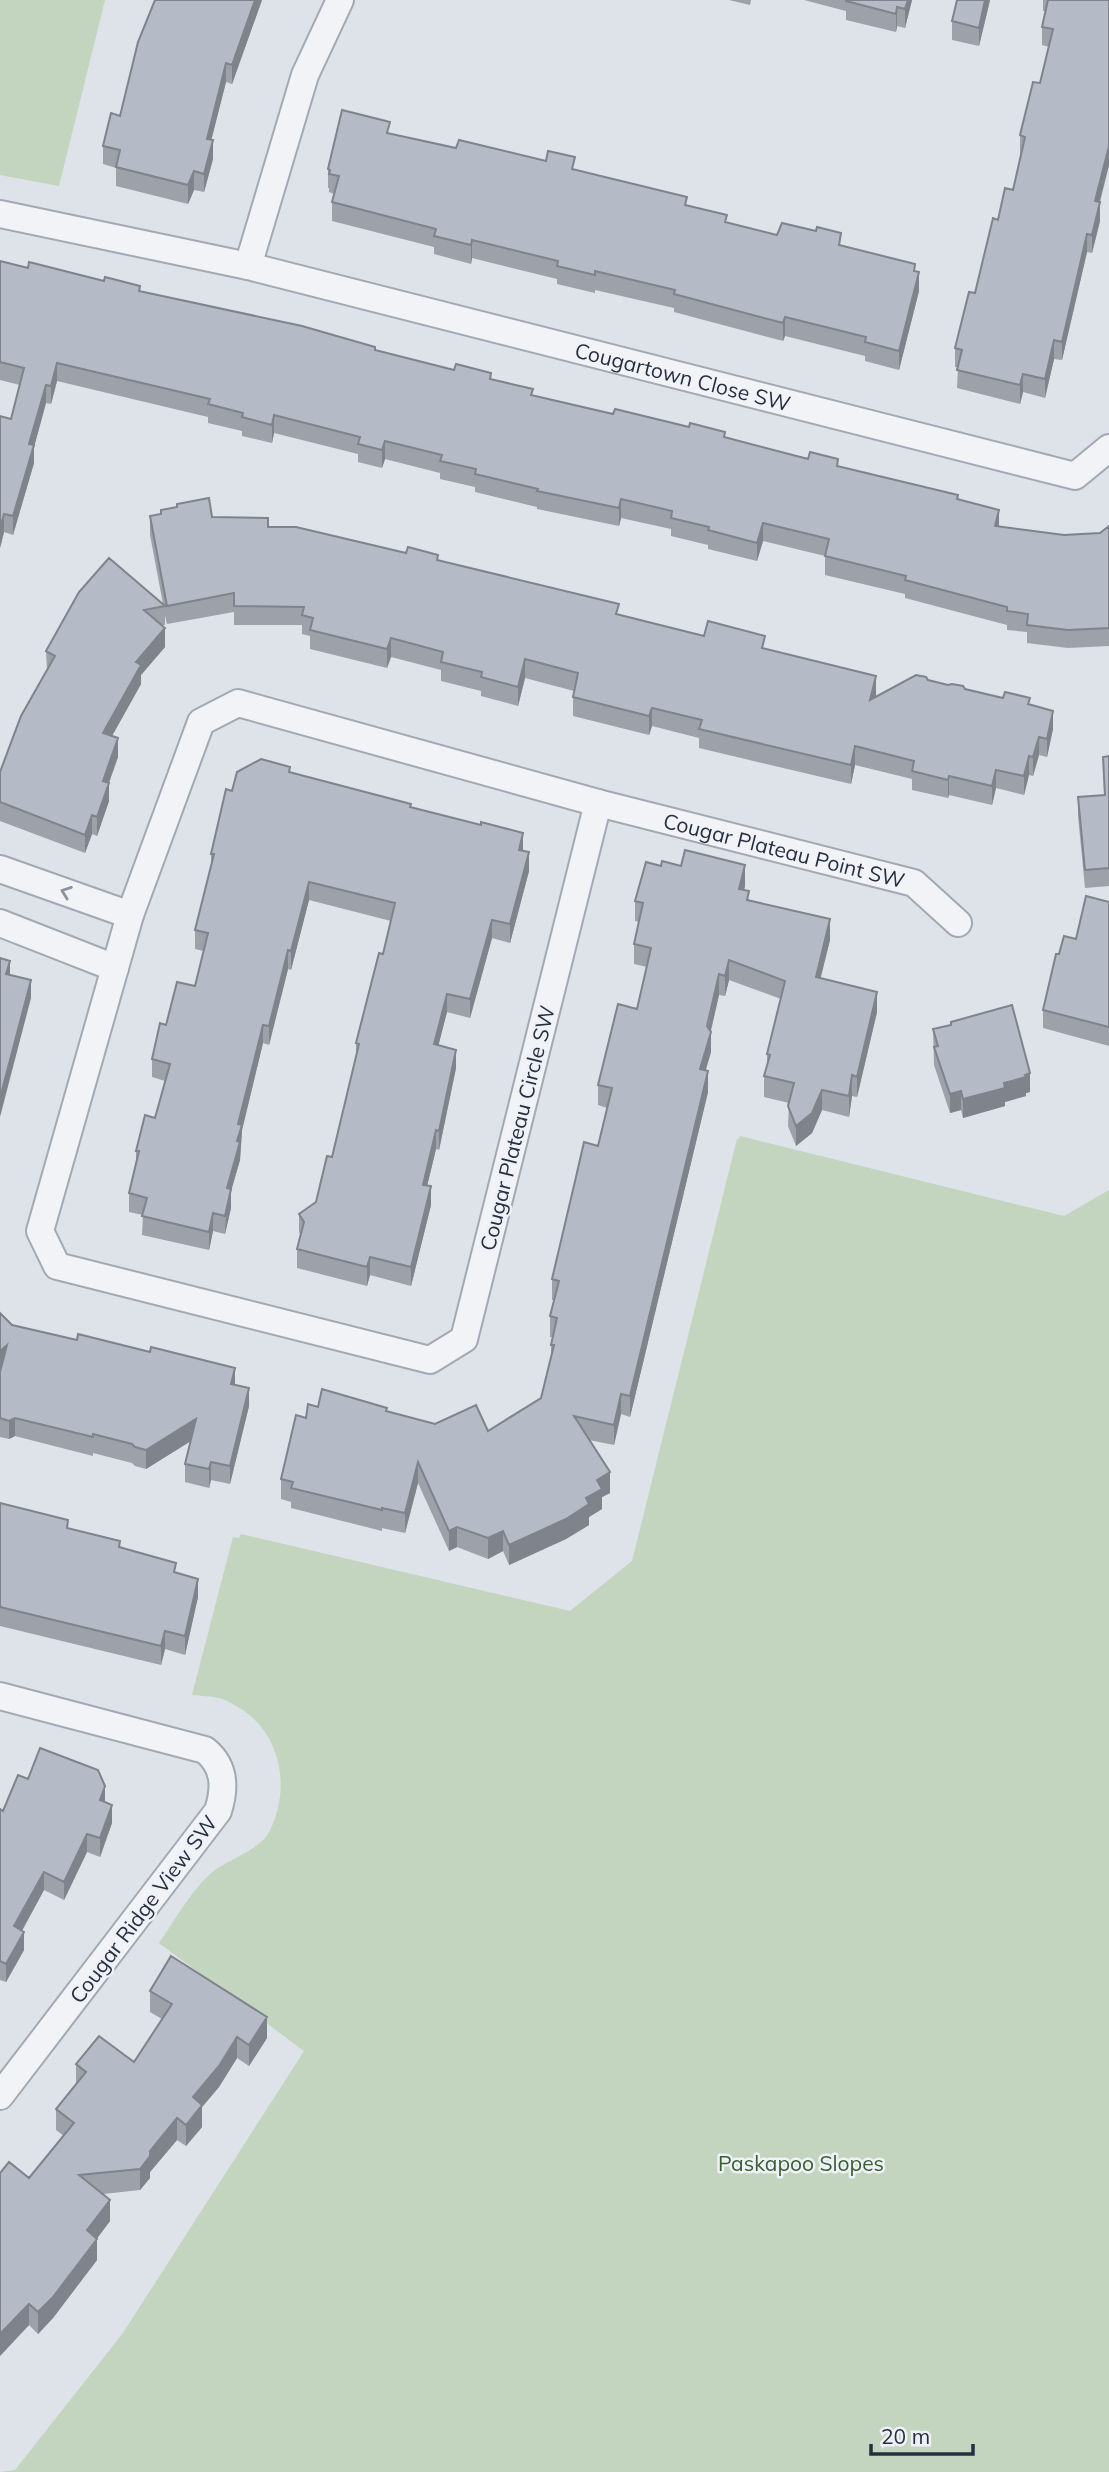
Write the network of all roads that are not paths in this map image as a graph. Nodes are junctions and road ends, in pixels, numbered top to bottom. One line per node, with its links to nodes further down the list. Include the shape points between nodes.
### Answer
1 (340, 0): 3 (street, via 305,75)
2 (0, 214): 3 (street, Cougartown Close SW)
3 (248, 266): 4 (street, Cougartown Close SW, via 1075,476)
4 (1109, 448)
5 (598, 803): 7 (street, Cougar Plateau Circle SW, via 238,703 201,722); 9 (street, Cougar Plateau Point SW, via 914,883); 10 (street, Cougar Plateau Circle SW, via 464,1339 430,1360 57,1266 40,1231)
6 (0, 869): 7 (street, one-way to 6)
7 (130, 915): 10 (street, Cougar Plateau Circle SW)
8 (0, 923): 10 (street)
9 (958, 923)
10 (115, 968)
11 (0, 1696): 12 (street, Cougar Ridge View SW, via 205,1750 223,1780 218,1811)
12 (0, 2096)

